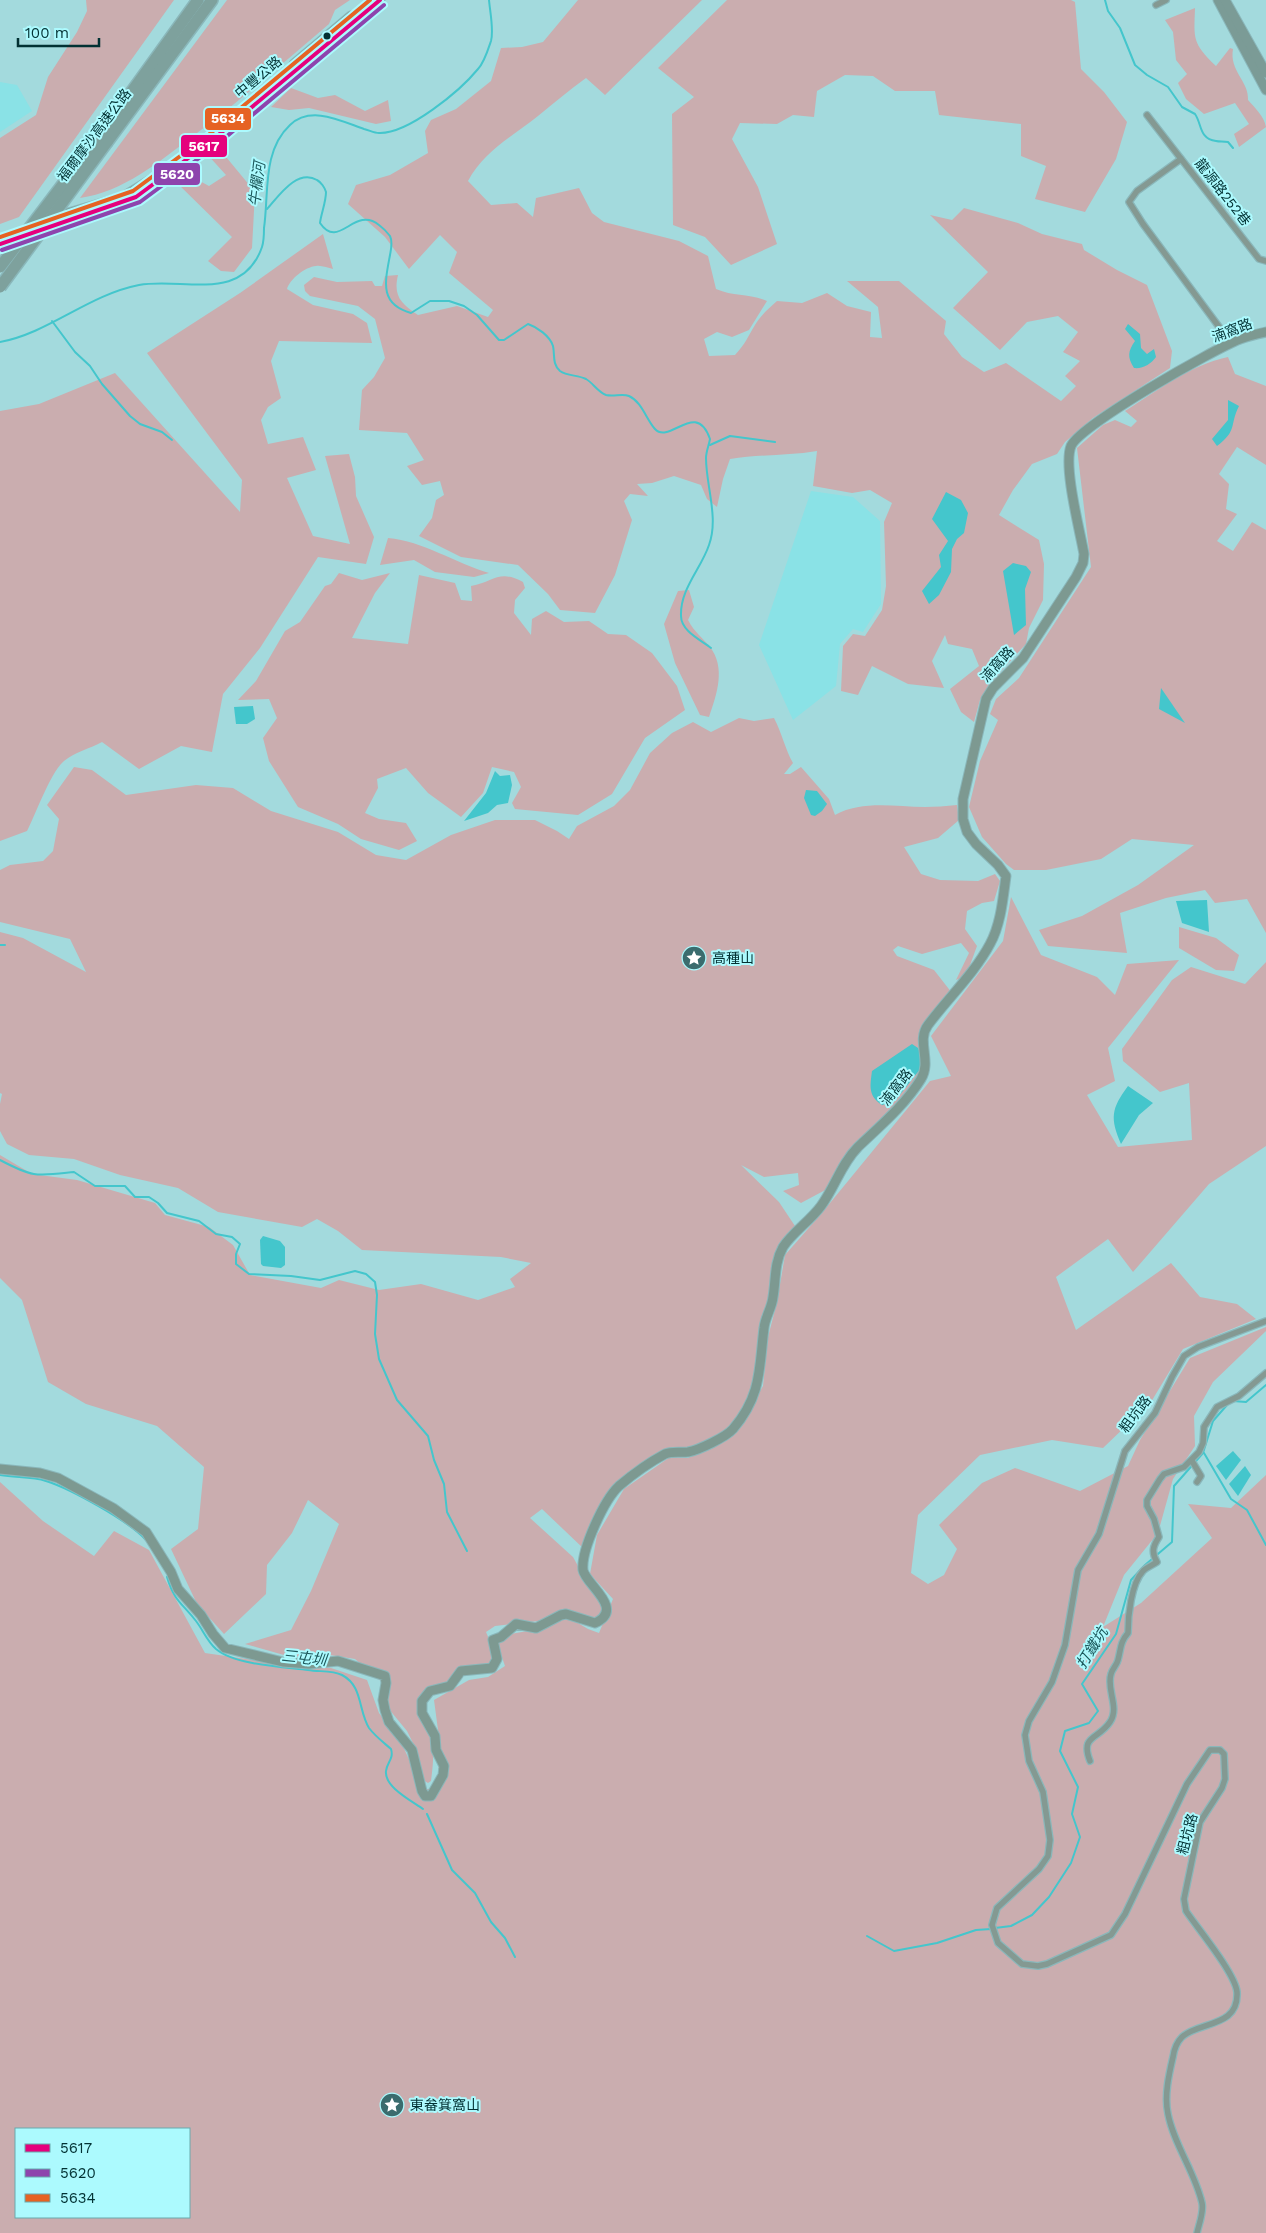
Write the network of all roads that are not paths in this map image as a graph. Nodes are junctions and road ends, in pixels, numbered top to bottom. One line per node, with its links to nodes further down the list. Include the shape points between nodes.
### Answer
1 (198, 0): 11 (highway, 福爾摩沙高速公路)
2 (212, 0): 11 (highway, 福爾摩沙高速公路)
3 (1166, 0): 7 (street)
4 (1218, 0): 9 (main road)
5 (1225, 0): 8 (main road)
6 (372, 2): 13 (main road, 中豐公路, via 162,173 123,197)
7 (1156, 5)
8 (1266, 73)
9 (1266, 90)
10 (1147, 115): 12 (street, 龍源路252巷)
11 (103, 139): 17 (highway, 福爾摩沙高速公路, bridge); 18 (highway, 福爾摩沙高速公路, bridge)
12 (1181, 159): 16 (street, 龍源路252巷, via 1259,260); 20 (street, via 1138,191 1129,202)
13 (84, 211): 14 (main road, 中豐公路); 15 (main road, 中豐公路)
14 (0, 237)
15 (0, 244)
16 (1266, 261)
17 (0, 267)
18 (0, 287)
19 (1266, 332): 20 (street, 湳窩路)
20 (1231, 343): 24 (street, 湳窩路, via 1148,389 1085,430 1071,446 1070,475 1083,564 1023,658 986,699 963,799 967,832 1006,876 995,932 989,945 957,991 926,1027 923,1037 926,1065 921,1080 848,1159 822,1204 789,1240 778,1258 773,1301 764,1328 760,1372 751,1399 735,1426 727,1435 692,1451 664,1455 621,1485 598,1517 583,1564 585,1577 605,1601 606,1611 600,1621 591,1623 566,1614 536,1628 513,1625 501,1637 492,1640 497,1659 492,1668 461,1671 450,1686 426,1694 422,1713 435,1736 436,1750 444,1766 431,1796 425,1796 419,1784 412,1750 389,1722 383,1700 385,1676 338,1661 283,1662 225,1648 178,1589 146,1532 113,1508 58,1478)
21 (1266, 1321): 27 (street, 粗坑路, via 1198,1347 1184,1356 1155,1413 1125,1451 1099,1534 1078,1570 1065,1646 1052,1682 1025,1735 1029,1761 1043,1792 1050,1840 1048,1856 1039,1869 1002,1902 994,1914 992,1925 998,1943 1022,1964 1030,1966 1047,1964 1111,1935 1125,1914 1198,1765 1210,1750 1220,1750 1224,1754 1225,1779 1200,1822 1184,1899 1186,1911 1234,1983 1236,1998 1232,2010 1221,2020 1186,2034 1177,2042 1167,2098 1168,2116 1202,2204)
22 (1266, 1373): 23 (street, via 1239,1396 1217,1407 1204,1427 1203,1443)
23 (1192, 1461): 25 (street, via 1201,1476); 26 (street, via 1164,1474 1148,1500 1147,1506 1159,1537 1153,1545 1157,1562 1142,1572 1131,1599 1128,1632 1121,1640 1118,1662 1110,1674 1114,1714 1106,1727 1087,1742 1085,1749)
24 (0, 1469)
25 (1197, 1482)
26 (1090, 1761)
27 (1197, 2233)

